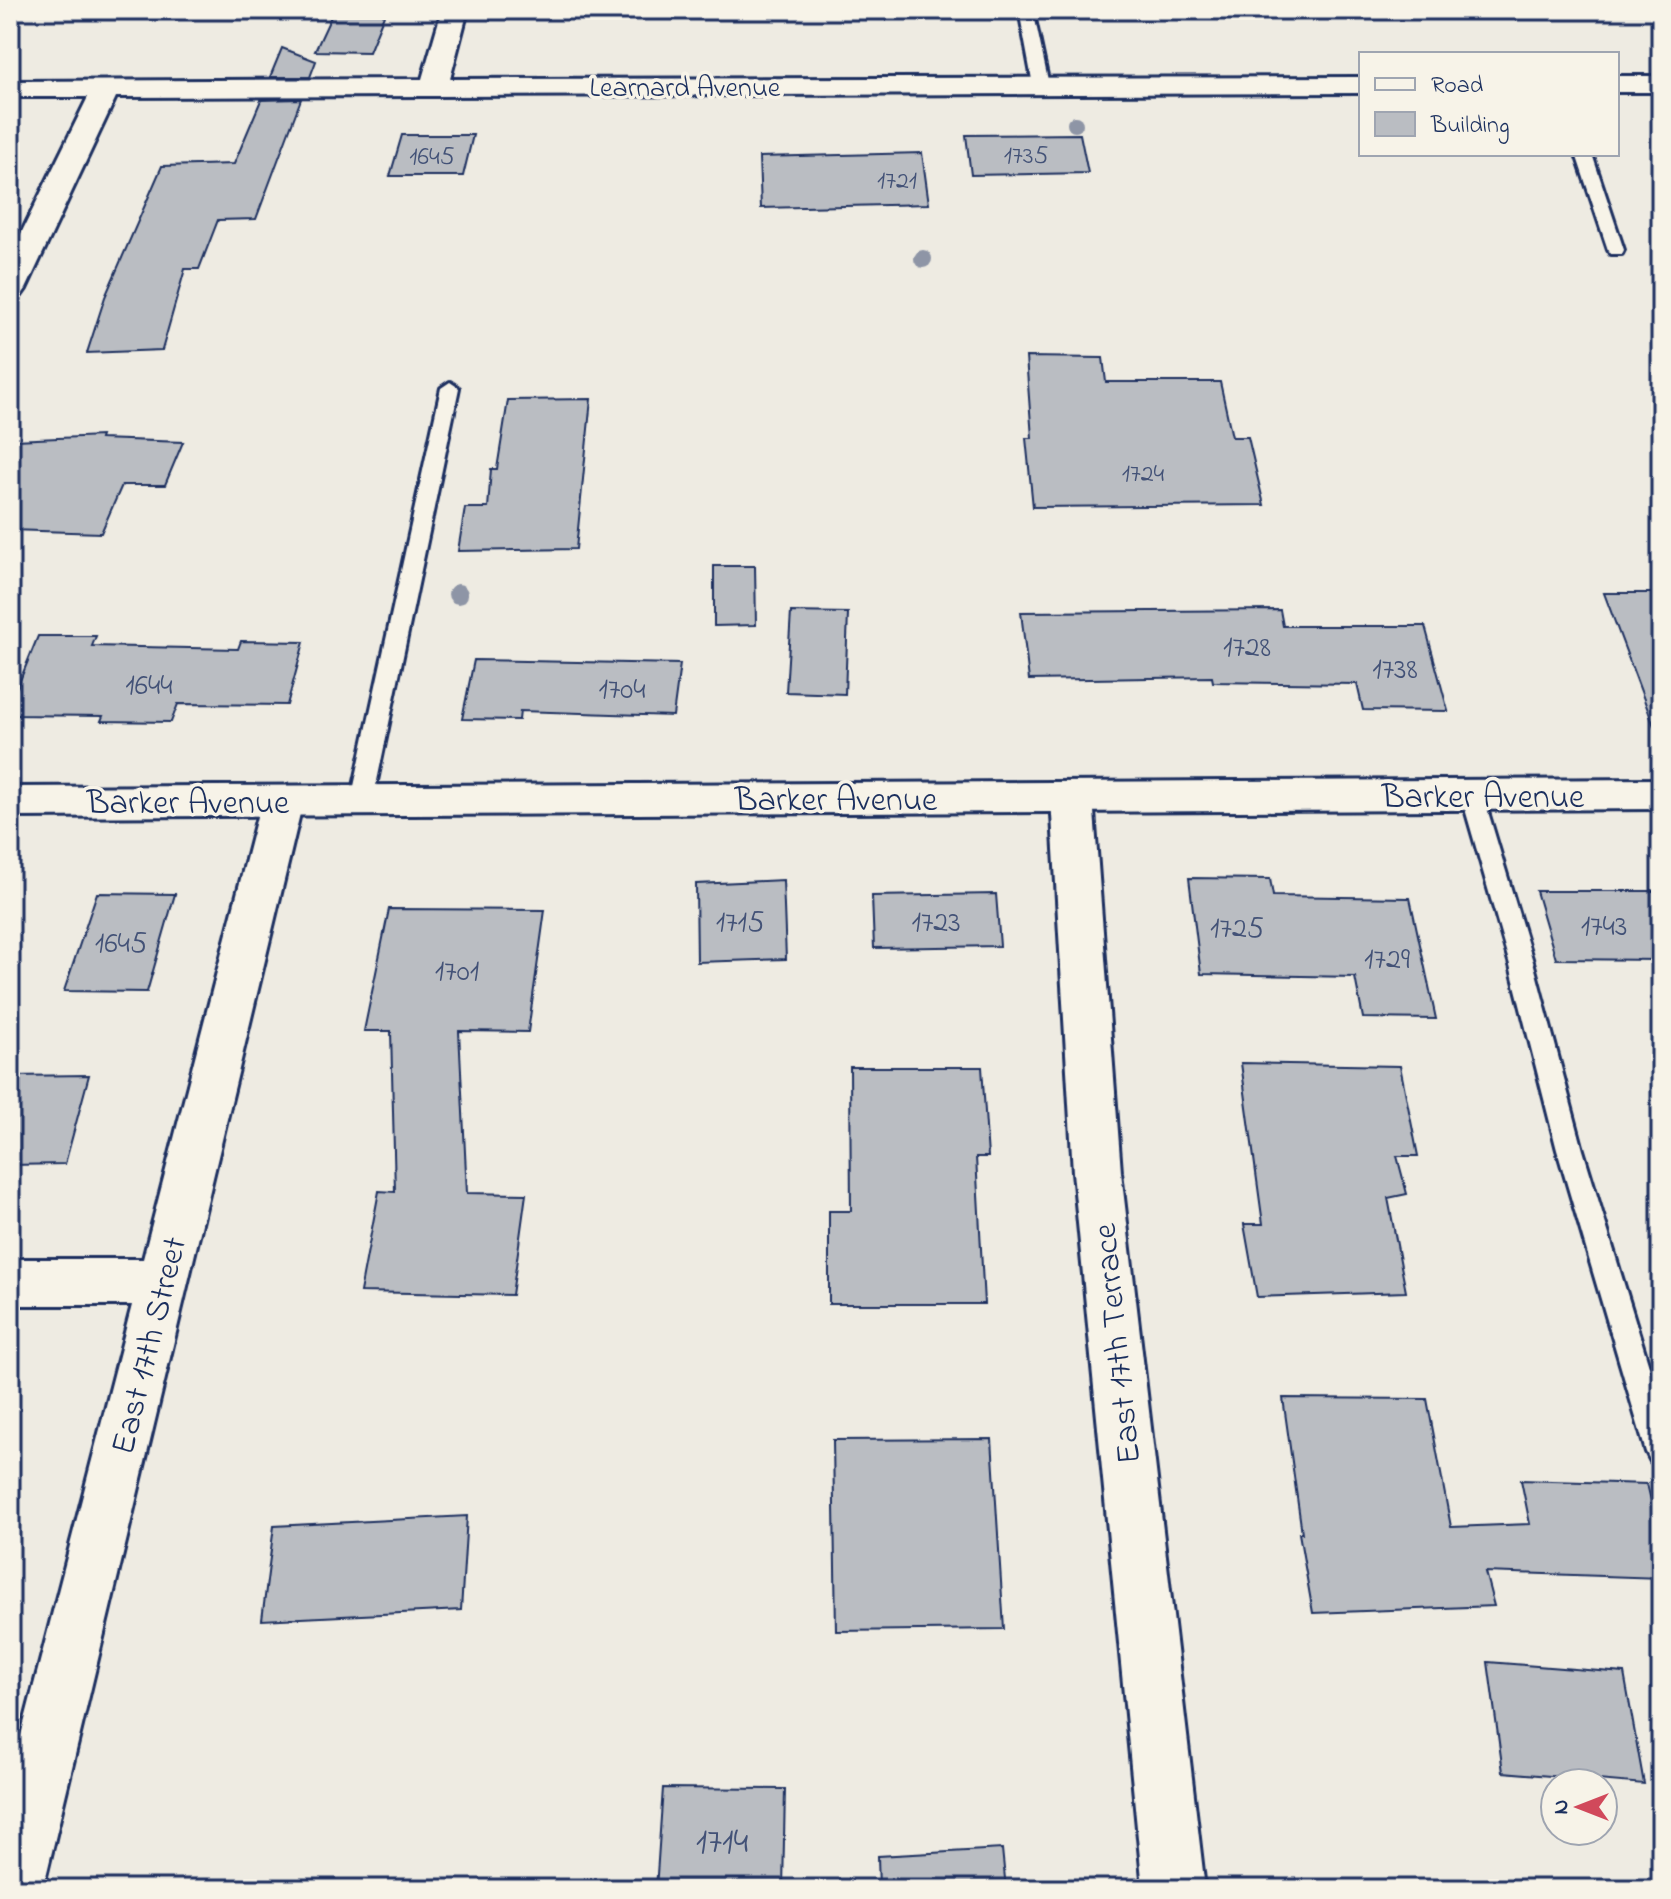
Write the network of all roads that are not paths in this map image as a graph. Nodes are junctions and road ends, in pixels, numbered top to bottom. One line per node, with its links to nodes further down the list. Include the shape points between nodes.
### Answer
1 (455, 10): 7 (street)
2 (1026, 10): 5 (lane)
3 (1619, 84): 4 (street)
4 (1661, 84)
5 (1041, 85): 6 (street, Learnard Avenue); 7 (street, Learnard Avenue)
6 (1359, 85)
7 (434, 87): 9 (street, Learnard Avenue)
8 (10, 89): 9 (street, Learnard Avenue)
9 (106, 89): 12 (street)
10 (1585, 156): 11 (lane)
11 (1616, 250)
12 (10, 289)
13 (450, 388): 17 (lane)
14 (1661, 794): 15 (street, Barker Avenue)
15 (1472, 795): 16 (street, Barker Avenue); 22 (lane)
16 (1072, 798): 17 (street, Barker Avenue); 24 (street, East 17th Terrace, via 1097,1172)
17 (362, 800): 18 (street, Barker Avenue)
18 (282, 801): 19 (street, Barker Avenue); 21 (street, East 17th Street)
19 (10, 802)
20 (10, 1282): 21 (street)
21 (163, 1282): 23 (street, East 17th Street)
22 (1661, 1452)
23 (12, 1889)
24 (1174, 1889)

